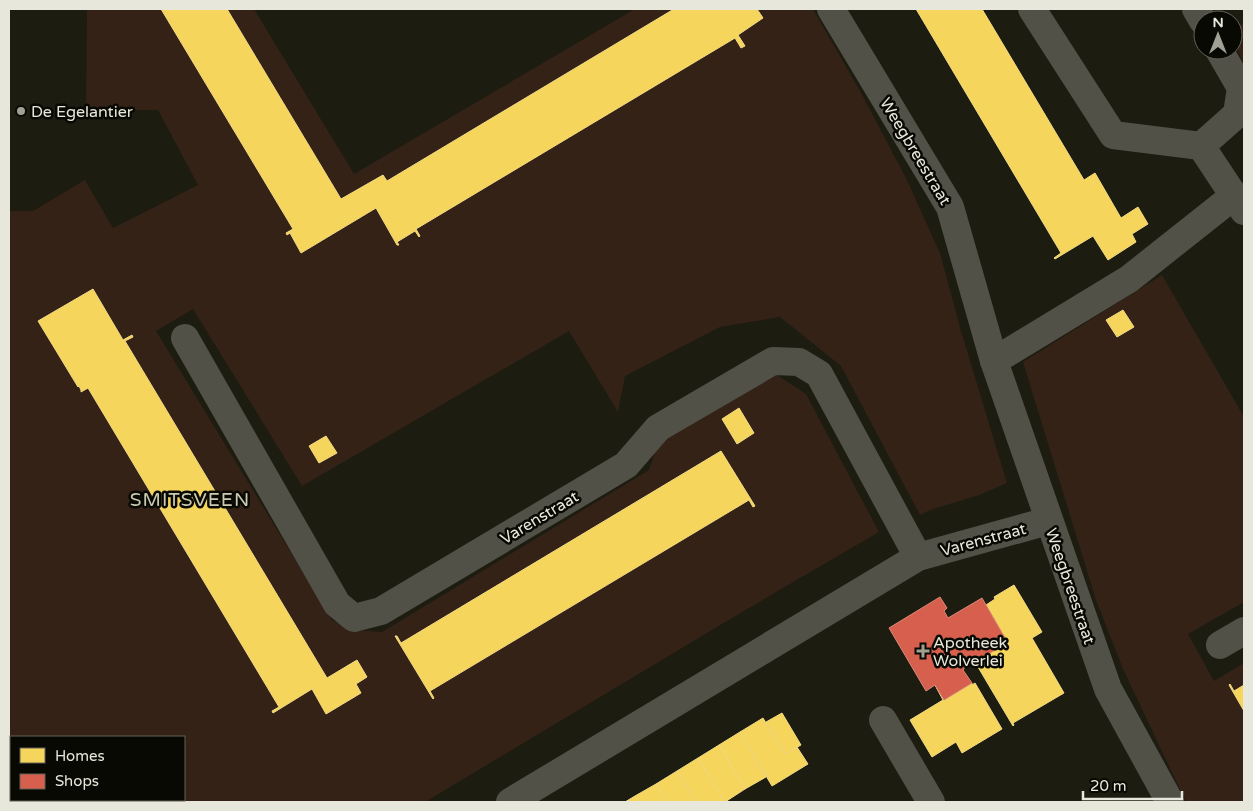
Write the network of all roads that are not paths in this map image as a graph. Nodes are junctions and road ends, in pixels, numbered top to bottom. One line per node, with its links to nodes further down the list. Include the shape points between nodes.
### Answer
1 (831, 9): 7 (street, Weegbreestraat, via 950,207)
2 (1032, 9): 4 (street, via 1113,135)
3 (1225, 60): 4 (street, via 1241,88 1237,114)
4 (1201, 146): 5 (street)
5 (1239, 203): 7 (street, via 1129,279)
6 (185, 338): 9 (street, Varenstraat, via 337,604 354,618 381,611 626,465 658,428 773,361 799,362 819,374)
7 (994, 361): 8 (street, Weegbreestraat)
8 (1048, 521): 9 (street, Varenstraat); 15 (street, Weegbreestraat, via 1108,689)
9 (918, 556): 13 (street, Varenstraat)
10 (1244, 631): 11 (street)
11 (1220, 645)
12 (883, 720): 14 (street)
13 (510, 802)
14 (931, 802)
15 (1170, 802)

